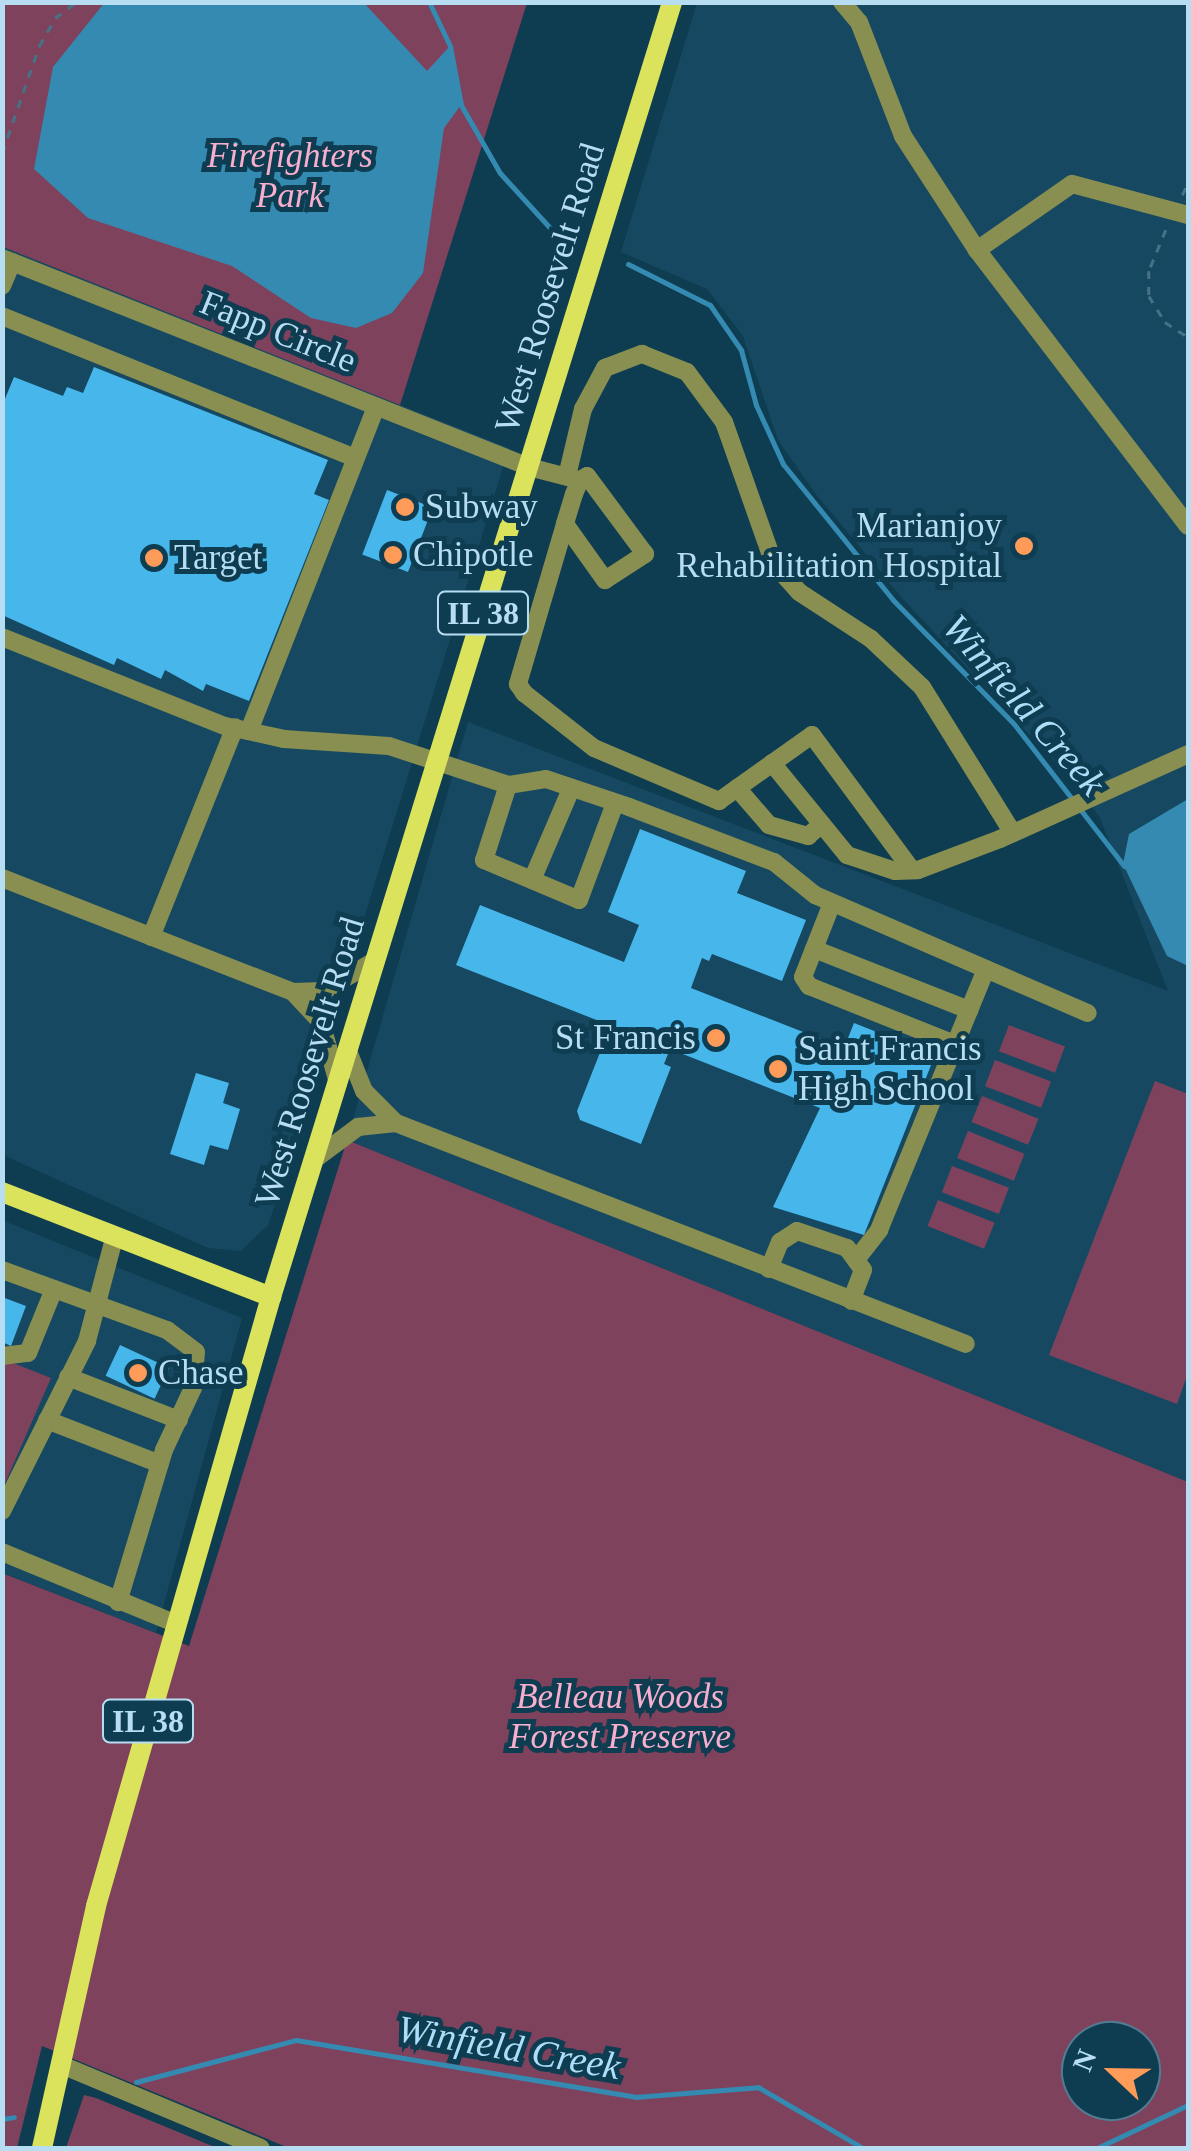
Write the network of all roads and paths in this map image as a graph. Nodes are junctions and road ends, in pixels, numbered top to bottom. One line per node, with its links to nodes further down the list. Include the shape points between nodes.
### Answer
1 (76, 2): 4 (path, via 55,18 39,46)
2 (672, 2): 14 (main road, West Roosevelt Road / IL 38)
3 (842, 2): 7 (street, via 859,22 904,136)
4 (2, 153)
5 (1188, 182): 6 (path)
6 (1182, 213): 7 (street, via 1072,184); 11 (path, via 1155,252 1149,296 1165,322)
7 (977, 250): 17 (street)
8 (7, 260): 9 (street); 12 (street, Fapp Circle)
9 (2, 286)
10 (2, 316): 13 (street)
11 (1188, 337)
12 (376, 407): 13 (street); 14 (street, Fapp Circle)
13 (356, 458): 19 (street)
14 (528, 467): 15 (street, Fapp Circle); 21 (main road, West Roosevelt Road / IL 38)
15 (574, 478): 16 (street); 16 (street, via 587,476 645,554 605,580); 28 (street, via 583,409 605,368 642,354 687,372 724,422 781,574 922,687)
16 (565, 524): 24 (street, via 518,684 626,765 719,801)
17 (1188, 526)
18 (2, 637): 19 (street)
19 (242, 729): 21 (street, via 356,739); 33 (street)
20 (1188, 754): 28 (street)
21 (438, 758): 23 (street); 35 (main road, West Roosevelt Road / IL 38)
22 (772, 763): 24 (street); 27 (street); 29 (street, via 812,735)
23 (508, 786): 25 (street, via 546,779); 31 (street, via 484,860)
24 (737, 788): 27 (street, via 770,825 808,836)
25 (571, 789): 26 (street); 31 (street)
26 (614, 806): 31 (street, via 579,900); 32 (street, via 774,862)
27 (822, 824): 29 (street, via 847,855)
28 (1013, 833): 29 (street)
29 (912, 870)
30 (2, 878): 33 (street)
31 (532, 880)
32 (832, 903): 34 (street); 36 (street)
33 (151, 937): 37 (street)
34 (814, 949): 38 (street); 40 (street, via 804,977 816,991)
35 (376, 960): 37 (street, via 323,991); 41 (main road, West Roosevelt Road / IL 38)
36 (986, 969): 38 (street); 39 (street)
37 (293, 992): 42 (street, via 321,1022)
38 (969, 1010): 40 (street)
39 (1088, 1013)
40 (955, 1044): 47 (street, via 879,1230)
41 (348, 1051): 42 (main road, West Roosevelt Road / IL 38); 43 (street, via 364,1091)
42 (338, 1082): 44 (main road, West Roosevelt Road / IL 38)
43 (396, 1123): 44 (street, via 358,1127); 48 (street)
44 (315, 1159): 51 (main road, West Roosevelt Road / IL 38)
45 (2, 1192): 46 (main road)
46 (114, 1240): 51 (main road); 53 (street)
47 (859, 1256): 48 (street, via 797,1231 780,1242); 52 (street, via 863,1270)
48 (769, 1269): 52 (street)
49 (2, 1270): 50 (street)
50 (54, 1289): 53 (street); 55 (street, via 28,1354)
51 (271, 1297): 63 (main road, West Roosevelt Road / IL 38)
52 (851, 1301): 54 (street)
53 (96, 1305): 56 (street); 58 (street, via 184,1338 196,1352 199,1364)
54 (966, 1344)
55 (2, 1356)
56 (68, 1377): 57 (street); 58 (street)
57 (47, 1420): 59 (street); 60 (street)
58 (179, 1420): 59 (street)
59 (160, 1464): 62 (street)
60 (2, 1511)
61 (2, 1552): 62 (street)
62 (118, 1602): 63 (street)
63 (177, 1624): 64 (main road, West Roosevelt Road / IL 38, via 96,1906)
64 (64, 2066): 65 (main road, West Roosevelt Road / IL 38); 66 (street)
65 (42, 2148)
66 (261, 2148)

